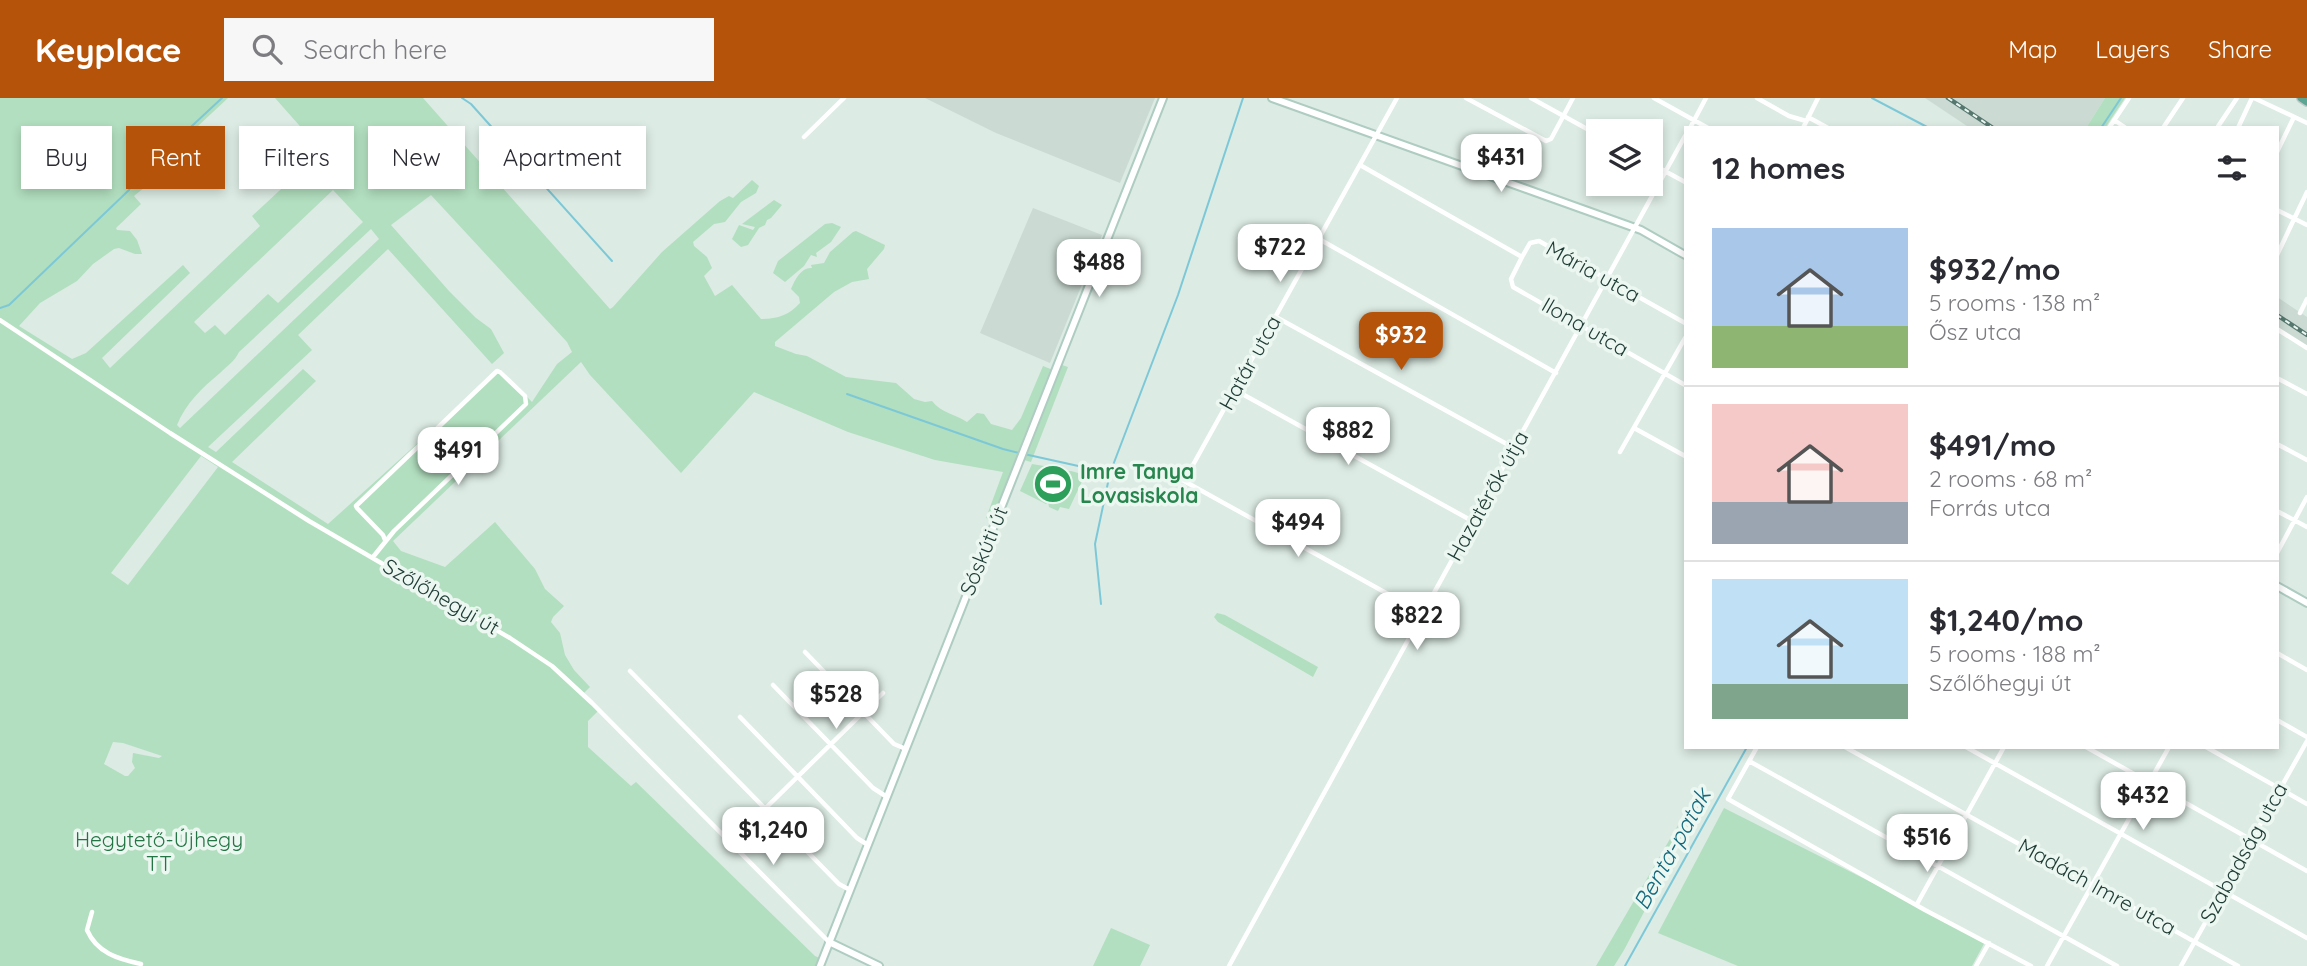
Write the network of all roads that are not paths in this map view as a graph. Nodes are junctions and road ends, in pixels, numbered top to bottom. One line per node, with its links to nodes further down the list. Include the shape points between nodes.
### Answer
1 (844, 98): 35 (street)
2 (1165, 98): 95 (main road, Sóskúti út)
3 (1272, 98): 34 (main road)
4 (1397, 98): 34 (street, Határ utca)
5 (1466, 98): 18 (street, via 1543,141 1548,141)
6 (1531, 98): 18 (street)
7 (1573, 98): 18 (street)
8 (1654, 98): 21 (street)
9 (1706, 98): 21 (street)
10 (1757, 98): 20 (street, via 1789,116)
11 (1818, 98): 20 (street)
12 (2129, 98): 22 (street)
13 (2183, 98): 30 (street)
14 (2237, 98): 31 (street)
15 (2253, 98): 19 (street); 32 (street)
16 (2301, 98): 17 (main road)
17 (2307, 102)
18 (1564, 116): 33 (street)
19 (2294, 117): 23 (street); 37 (street)
20 (1807, 119): 26 (street); 27 (street)
21 (1694, 120): 24 (street); 25 (street)
22 (2114, 120): 28 (street); 29 (street)
23 (2307, 123)
24 (1691, 126)
25 (1704, 126)
26 (1803, 126)
27 (1823, 126)
28 (2110, 126)
29 (2123, 126)
30 (2164, 126)
31 (2218, 126)
32 (2239, 126)
33 (1586, 128)
34 (1376, 135): 38 (street, Határ utca); 46 (main road)
35 (804, 137)
36 (1684, 138): 40 (street, Hazatérők útja)
37 (2279, 148)
38 (1360, 165): 47 (street, Határ utca); 50 (street, Mária utca)
39 (1663, 170): 40 (street)
40 (1666, 172): 41 (street); 46 (street, Hazatérők útja)
41 (1684, 181)
42 (2307, 192): 44 (street)
43 (2279, 211): 44 (street)
44 (2294, 219): 45 (street); 48 (street)
45 (2307, 225)
46 (1635, 228): 49 (main road); 51 (street, Hazatérők útja)
47 (1319, 239): 54 (street, Határ utca); 61 (street)
48 (2279, 250)
49 (1684, 254)
50 (1522, 257): 51 (street, Mária utca, via 1530,243 1539,242); 57 (street, Ilona utca, via 1511,285)
51 (1607, 279): 56 (street, Mária utca); 57 (street, Hazatérők útja)
52 (2307, 299): 53 (street)
53 (2300, 313)
54 (1276, 317): 65 (street, Határ utca); 69 (street)
55 (0, 320): 80 (street, Szőlőhegyi út, via 309,521)
56 (1684, 322)
57 (1582, 326): 61 (street, Hazatérők útja); 62 (street, Ilona utca)
58 (2279, 330): 60 (street)
59 (1684, 340): 62 (street)
60 (2307, 348)
61 (1556, 373): 69 (street, Hazatérők útja)
62 (1666, 374): 64 (street, Ilona utca); 67 (street)
63 (2279, 379): 66 (street)
64 (1684, 383)
65 (1235, 390): 76 (street); 83 (street, Határ utca, via 1184,481)
66 (2307, 394)
67 (1634, 428): 70 (street); 71 (street)
68 (2279, 445): 72 (street)
69 (1514, 448): 76 (street, Hazatérők útja)
70 (1620, 452)
71 (1684, 455)
72 (2307, 460)
73 (2307, 497): 75 (street)
74 (2279, 511): 75 (street)
75 (2294, 520): 77 (street); 79 (street)
76 (1474, 522): 83 (street, Hazatérők útja)
77 (2307, 527)
78 (385, 540): 78 (street, via 356,508 359,503 497,370 523,394 526,404); 80 (street)
79 (2279, 549)
80 (373, 557): 114 (street, Szőlőhegyi út, via 552,666)
81 (2279, 587): 82 (main road)
82 (2307, 603)
83 (1424, 614): 131 (street, Hazatérők útja)
84 (805, 652): 90 (street)
85 (2279, 654): 86 (street)
86 (2307, 670)
87 (630, 671): 110 (street)
88 (773, 685): 94 (street)
89 (883, 693): 90 (street)
90 (863, 712): 94 (street); 95 (street, via 894,744)
91 (740, 717): 105 (street)
92 (2279, 721): 93 (street)
93 (2307, 739): 107 (street, Szabadság utca)
94 (831, 744): 105 (street); 108 (street)
95 (906, 749): 108 (main road, Sóskúti út)
96 (1756, 749): 103 (street)
97 (1849, 749): 111 (street, Madách Imre utca)
98 (1970, 749): 104 (street)
99 (2003, 749): 104 (street)
100 (2090, 749): 106 (street)
101 (2168, 749): 106 (street)
102 (2210, 749): 107 (street)
103 (1749, 761): 116 (street); 121 (street, via 1728,799)
104 (1995, 763): 111 (street); 112 (street)
105 (798, 776): 110 (street); 115 (street)
106 (2149, 783): 112 (street); 113 (street)
107 (2280, 789): 109 (street); 113 (street, Szabadság utca)
108 (887, 797): 115 (main road, Sóskúti út)
109 (2307, 804)
110 (765, 808): 114 (street); 119 (street)
111 (1966, 815): 116 (street); 118 (street, Madách Imre utca)
112 (2121, 834): 118 (street); 120 (street)
113 (2251, 840): 117 (street); 120 (street, Szabadság utca)
114 (731, 842): 125 (street, Szőlőhegyi út)
115 (868, 845): 119 (main road, Sóskúti út)
116 (1938, 866): 121 (street); 123 (street)
117 (2307, 871)
118 (2092, 885): 123 (street); 126 (street, Madách Imre utca)
119 (850, 890): 125 (main road, Sóskúti út)
120 (2223, 891): 124 (street); 126 (street, Szabadság utca)
121 (1917, 904): 127 (street)
122 (92, 912): 128 (street, via 87,930 96,945 113,957)
123 (2064, 936): 134 (street); 135 (street)
124 (2307, 938)
125 (829, 942): 129 (main road, Sóskúti út); 130 (main road)
126 (2194, 942): 136 (street, Szabadság utca); 137 (street, Madách Imre utca)
127 (1989, 943): 132 (street); 133 (street)
128 (141, 964)
129 (820, 966)
130 (879, 966)
131 (1229, 966)
132 (1976, 966)
133 (2031, 966)
134 (2047, 966)
135 (2117, 966)
136 (2181, 966)
137 (2238, 966)

